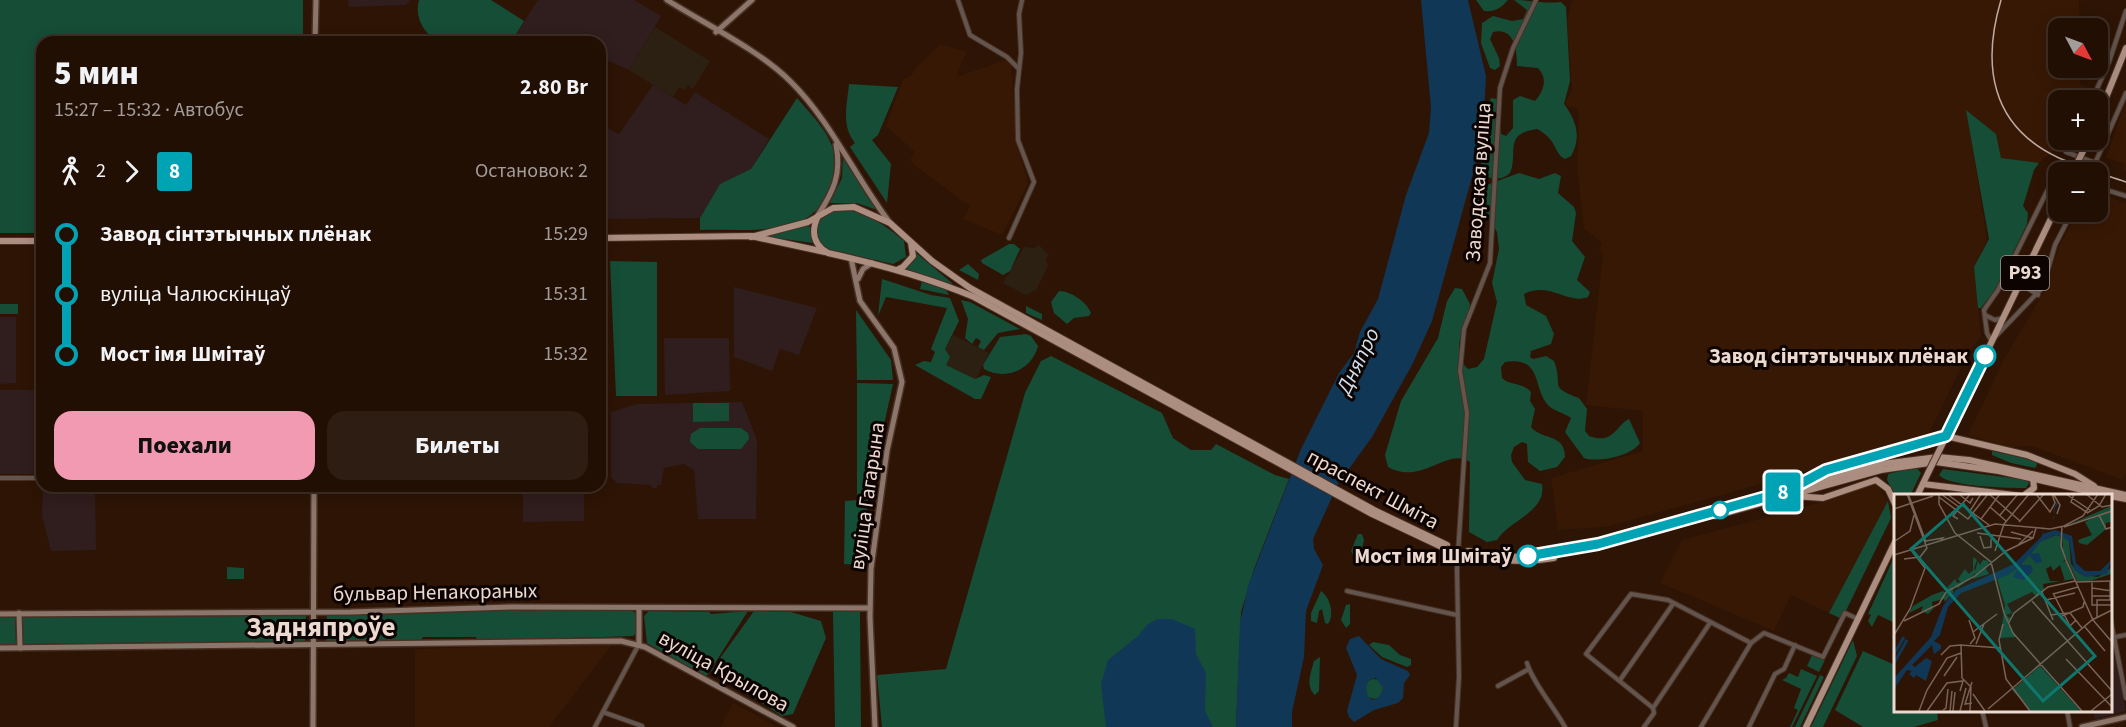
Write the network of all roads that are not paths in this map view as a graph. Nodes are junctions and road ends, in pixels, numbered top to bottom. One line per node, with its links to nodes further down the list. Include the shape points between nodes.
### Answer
1 (316, 0): 9 (main road)
2 (668, 0): 8 (main road)
3 (752, 0): 8 (main road)
4 (958, 0): 11 (street, via 970,35 1007,57)
5 (1022, 0): 11 (street)
6 (1536, 0): 70 (street, Заводская вуліца, via 1513,48 1500,88 1490,263 1464,329 1460,371 1467,413)
7 (2126, 11): 12 (street)
8 (717, 32): 16 (main road, via 789,80)
9 (315, 36)
10 (2126, 48): 13 (main road)
11 (1019, 69): 28 (street, via 1018,140 1034,182)
12 (2096, 90)
13 (2108, 93)
14 (2126, 93): 15 (street)
15 (2108, 134)
16 (835, 141): 22 (main road, via 839,169); 25 (main road)
17 (2067, 150): 18 (street, via 2092,162)
18 (2101, 150)
19 (2048, 189): 39 (street)
20 (2108, 190): 21 (street)
21 (2126, 196)
22 (818, 215): 25 (main road, праспект Шміта, via 833,208 854,207); 26 (main road, via 797,226); 32 (main road, via 814,238)
23 (2049, 222): 37 (main road, Р93)
24 (2067, 222): 38 (street)
25 (890, 223): 31 (main road, праспект Шміта)
26 (752, 237): 27 (main road); 32 (main road)
27 (606, 238)
28 (1010, 238)
29 (0, 241): 30 (main road)
30 (36, 241)
31 (911, 242): 35 (main road, via 913,256); 42 (main road, праспект Шміта, via 970,288)
32 (828, 253): 33 (main road, праспект Шміта)
33 (851, 258): 34 (main road, праспект Шміта); 36 (main road, вуліца Гагарына)
34 (872, 263): 35 (main road, праспект Шміта); 36 (main road, via 860,273)
35 (896, 270): 42 (main road, праспект Шміта, via 974,297)
36 (857, 283): 65 (main road, вуліца Гагарына, via 860,301 894,348 902,382 870,569)
37 (2020, 283): 38 (street); 40 (main road, Р93)
38 (2038, 295): 41 (street)
39 (1984, 315): 40 (street, via 1995,320); 41 (street)
40 (2003, 318): 41 (main road, Р93)
41 (1992, 341): 43 (main road, Р93)
42 (1219, 427): 51 (main road, праспект Шміта, bridge, via 1373,512 1446,547 1515,561 1564,556)
43 (1946, 436): 44 (main road); 48 (main road, Р93, bridge); 51 (main road, via 1826,470)
44 (2039, 459): 45 (main road, via 2042,469); 50 (main road, via 2075,474)
45 (2034, 476): 50 (main road, праспект Шміта); 51 (main road, праспект Шміта, via 1969,460 1882,464); 54 (main road, via 2034,488)
46 (0, 478): 47 (street)
47 (36, 478)
48 (1923, 484): 52 (main road, Р93); 53 (main road)
49 (314, 492): 67 (main road)
50 (2100, 492): 55 (main road); 56 (main road); 57 (main road)
51 (1787, 494): 61 (main road, via 1823,498 1876,480 1888,489)
52 (1918, 494)
53 (2006, 494)
54 (2025, 494)
55 (2092, 494)
56 (2104, 494)
57 (2110, 494)
58 (2111, 494): 60 (main road)
59 (2111, 496): 60 (main road)
60 (2126, 497)
61 (1894, 502)
62 (1894, 544): 71 (main road)
63 (1347, 591): 70 (street)
64 (1673, 604): 72 (street); 84 (street); 84 (street, via 1631,594 1586,654)
65 (870, 608): 66 (main road, бульвар Непакораных); 96 (main road, вуліца Гагарына)
66 (639, 609): 67 (main road, бульвар Непакораных); 76 (main road)
67 (313, 611): 68 (main road, бульвар Непакораных); 77 (main road)
68 (19, 613): 69 (main road, бульвар Непакораных); 80 (main road)
69 (0, 614)
70 (1457, 615): 97 (street, Заводская вуліца)
71 (1858, 619): 78 (street, via 1845,613 1823,657); 102 (main road)
72 (1710, 623): 75 (street); 87 (street)
73 (2126, 634): 74 (street)
74 (2111, 638): 83 (street)
75 (1751, 643): 78 (street, via 1764,633); 100 (street)
76 (639, 644): 77 (main road, via 591,640); 88 (street); 95 (main road, вуліца Крылова)
77 (313, 645): 80 (main road); 93 (main road)
78 (1795, 645): 101 (street, via 1784,669 1775,674)
79 (0, 648): 80 (main road)
80 (20, 648)
81 (1527, 663): 82 (street)
82 (1529, 669): 85 (street); 98 (street)
83 (2124, 677): 86 (street)
84 (1620, 680): 87 (street)
85 (1498, 686)
86 (2126, 699)
87 (1653, 708): 99 (street, via 1654,713)
88 (603, 712): 92 (street); 94 (street)
89 (1982, 712): 103 (street)
90 (2067, 712): 104 (street)
91 (2126, 717): 105 (main road)
92 (642, 726)
93 (312, 727)
94 (595, 727)
95 (791, 727)
96 (875, 727)
97 (1456, 727)
98 (1565, 727)
99 (1644, 727)
100 (1701, 727)
101 (1749, 727)
102 (1806, 727)
103 (1986, 727)
104 (2070, 727)
105 (2082, 727)

